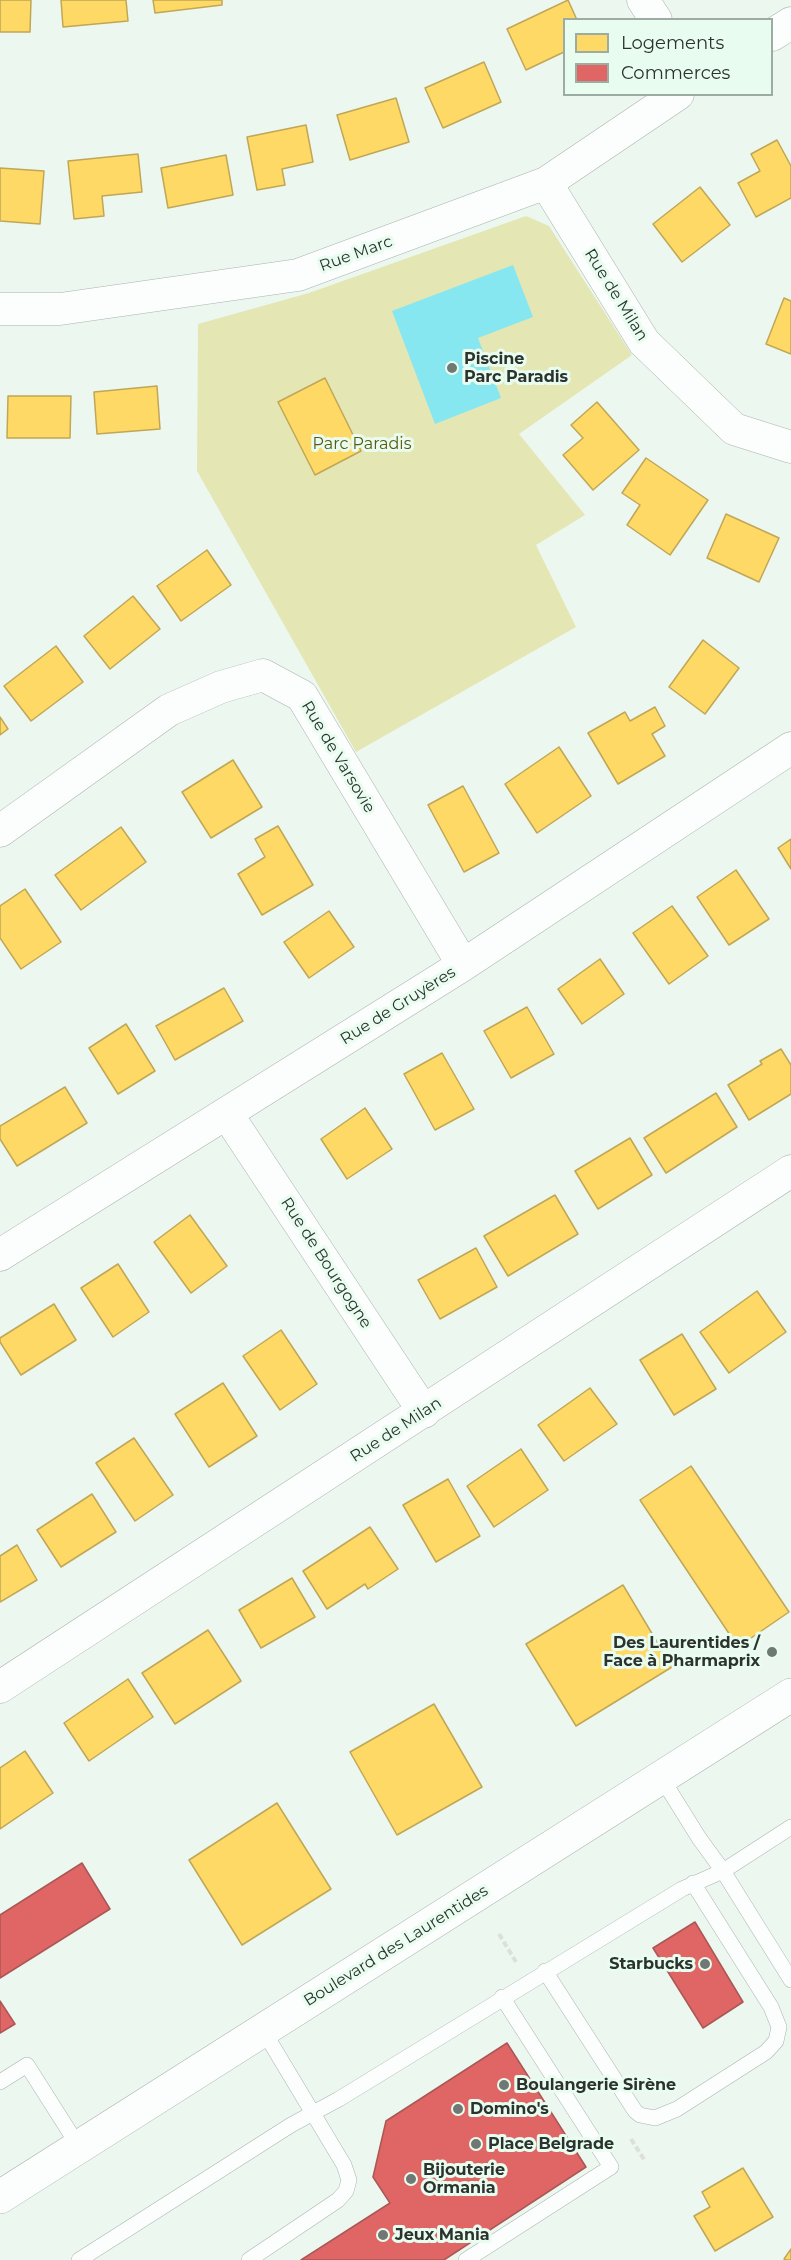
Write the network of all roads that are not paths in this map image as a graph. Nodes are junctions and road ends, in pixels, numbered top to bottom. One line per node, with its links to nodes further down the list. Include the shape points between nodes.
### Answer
1 (643, 0): 2 (street)
2 (655, 18)
3 (791, 23): 4 (street)
4 (773, 34)
5 (675, 96): 6 (street, Rue Marc)
6 (546, 183): 7 (street, Rue Marc, via 298,275 60,309); 8 (street, Rue de Milan, via 644,342 734,429)
7 (0, 309)
8 (791, 447)
9 (791, 748): 11 (street, Rue de Gruyères)
10 (0, 831): 11 (street, Rue de Varsovie, via 169,710 221,687 262,675 302,696)
11 (463, 965): 12 (street, Rue de Gruyères)
12 (227, 1114): 14 (street, Rue de Gruyères); 15 (street, Rue de Bourgogne)
13 (791, 1171): 15 (street, Rue de Milan)
14 (0, 1255)
15 (424, 1412): 16 (street, Rue de Milan)
16 (0, 1687)
17 (791, 1695): 18 (main road, Boulevard des Laurentides)
18 (661, 1777): 20 (lane); 25 (main road, Boulevard des Laurentides)
19 (788, 1834): 20 (lane)
20 (723, 1871): 21 (lane); 23 (lane)
21 (693, 1883): 22 (lane); 22 (lane, via 771,2007 779,2027 776,2041 766,2052 677,2109 655,2118 634,2110)
22 (545, 1971): 24 (lane)
23 (791, 1980)
24 (502, 1997): 27 (lane); 32 (lane, via 611,2166)
25 (263, 2030): 27 (lane); 28 (main road, Boulevard des Laurentides)
26 (0, 2082): 28 (lane, via 27,2064)
27 (313, 2113): 30 (lane); 31 (lane, via 348,2173 346,2192)
28 (79, 2147): 29 (main road, Boulevard des Laurentides)
29 (0, 2197)
30 (79, 2260)
31 (249, 2260)
32 (466, 2260)

